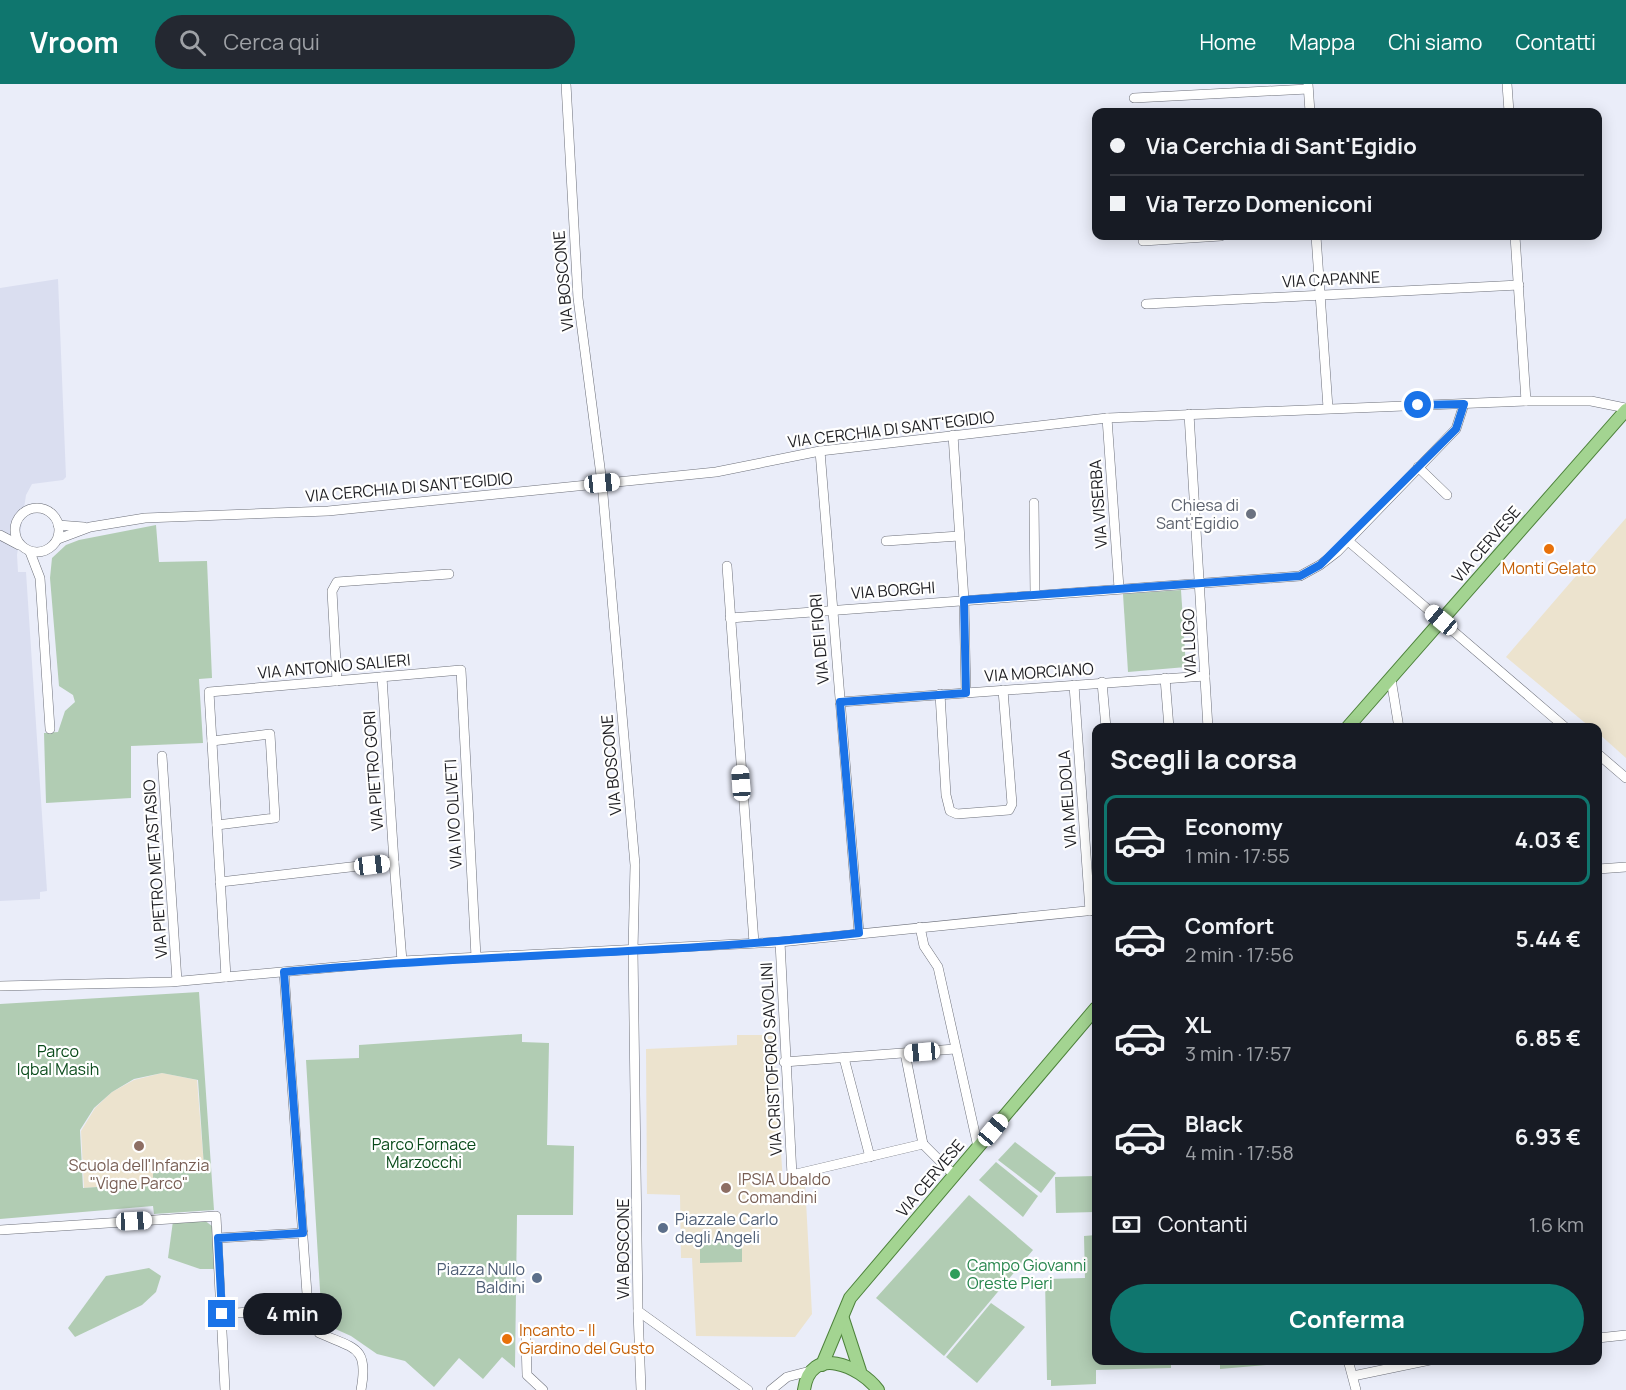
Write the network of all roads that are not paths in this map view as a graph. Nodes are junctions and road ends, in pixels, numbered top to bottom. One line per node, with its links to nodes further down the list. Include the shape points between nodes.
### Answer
1 (566, 84): 23 (street, VIA BOSCONE, via 578,298)
2 (1507, 84): 6 (street)
3 (1308, 86): 4 (street); 5 (street)
4 (1134, 98)
5 (1310, 108)
6 (1509, 108)
7 (1159, 240): 10 (street)
8 (1316, 240): 12 (street)
9 (1515, 240): 11 (street)
10 (1143, 241)
11 (1519, 285): 12 (street, VIA CAPANNE); 14 (street)
12 (1320, 294): 13 (street, VIA CAPANNE); 16 (street)
13 (1146, 304)
14 (1526, 401): 15 (street, VIA CERCHIA DI SANT'EGIDIO); 17 (street, VIA CERCHIA DI SANT'EGIDIO, via 1591,401)
15 (1464, 404): 16 (street, VIA CERCHIA DI SANT'EGIDIO); 22 (street, VIA BORGHI, via 1456,429)
16 (1328, 408): 18 (street, VIA CERCHIA DI SANT'EGIDIO)
17 (1626, 409): 45 (main road, VIA CERVESE)
18 (1189, 414): 19 (street, VIA CERCHIA DI SANT'EGIDIO); 39 (street, VIA LUGO)
19 (1107, 418): 20 (street, VIA CERCHIA DI SANT'EGIDIO); 40 (street, VIA VISERBA)
20 (953, 435): 21 (street, VIA CERCHIA DI SANT'EGIDIO); 30 (street)
21 (820, 451): 23 (street, VIA CERCHIA DI SANT'EGIDIO, via 716,472); 43 (street, VIA DEI FIORI)
22 (1418, 467): 24 (street); 32 (street, VIA BORGHI)
23 (602, 483): 28 (street, VIA CERCHIA DI SANT'EGIDIO, via 328,511 145,518); 80 (street, VIA BOSCONE, via 635,865)
24 (1447, 495)
25 (1034, 503): 41 (street)
26 (16, 523): 27 (street, via 25,512 37,508 52,514); 29 (street); 34 (street, via 15,537)
27 (58, 525): 28 (street, VIA CERCHIA DI SANT'EGIDIO); 31 (street)
28 (90, 527): 31 (street, VIA CERCHIA DI SANT'EGIDIO)
29 (0, 535): 34 (street)
30 (959, 536): 33 (street); 42 (street)
31 (58, 539): 35 (street)
32 (1347, 540): 39 (street, VIA BORGHI, via 1320,565 1300,576); 45 (street)
33 (886, 541)
34 (27, 550): 35 (street); 38 (street)
35 (45, 551): 38 (street)
36 (727, 566): 44 (street)
37 (449, 574): 51 (street, via 337,582 332,591)
38 (39, 578): 64 (street)
39 (1201, 583): 40 (street, VIA BORGHI); 47 (street, VIA LUGO)
40 (1119, 588): 41 (street, VIA BORGHI)
41 (1035, 594): 42 (street, VIA BORGHI)
42 (964, 600): 43 (street, VIA BORGHI); 55 (street)
43 (831, 610): 44 (street, VIA BORGHI); 57 (street, VIA DEI FIORI)
44 (730, 618): 79 (street)
45 (1441, 620): 50 (main road, VIA CERVESE); 63 (street)
46 (461, 670): 48 (street, VIA ANTONIO SALIERI); 81 (street, VIA IVO OLIVETI)
47 (1205, 676): 49 (street, VIA MORCIANO); 60 (street, VIA LUGO)
48 (382, 677): 51 (street, VIA ANTONIO SALIERI); 70 (street, VIA PIETRO GORI)
49 (1165, 678): 52 (street, VIA MORCIANO); 59 (street)
50 (1391, 679): 61 (main road, VIA CERVESE); 62 (street)
51 (336, 681): 65 (street, VIA ANTONIO SALIERI, via 209,692)
52 (1102, 682): 53 (street, VIA MORCIANO); 58 (street)
53 (1074, 685): 54 (street, VIA MORCIANO); 74 (street, VIA MELDOLA)
54 (1003, 690): 55 (street, VIA MORCIANO); 56 (street, via 1012,804 1009,810 957,814 950,811 946,795)
55 (966, 693): 56 (street, VIA MORCIANO)
56 (940, 694): 57 (street, VIA MORCIANO)
57 (840, 702): 77 (street, VIA DEI FIORI)
58 (1106, 723)
59 (1169, 723)
60 (1208, 723)
61 (1351, 723)
62 (1398, 723)
63 (1560, 723)
64 (50, 729)
65 (212, 741): 69 (street); 69 (street, via 270,734 275,818)
66 (162, 756): 85 (street, VIA PIETRO METASTASIO)
67 (1602, 758): 68 (street)
68 (1626, 778)
69 (217, 825): 73 (street)
70 (394, 862): 73 (street); 82 (street, VIA PIETRO GORI)
71 (1626, 867): 72 (street)
72 (1602, 869)
73 (220, 882): 84 (street)
74 (1092, 898)
75 (1092, 910): 76 (street)
76 (920, 927): 77 (street); 88 (street, via 924,946 938,967)
77 (859, 933): 78 (street)
78 (780, 942): 79 (street); 91 (street, VIA CRISTOFORO SAVOLINI)
79 (754, 943): 80 (street)
80 (633, 950): 81 (street); 100 (street, VIA BOSCONE)
81 (476, 957): 82 (street)
82 (402, 961): 83 (street)
83 (284, 972): 84 (street); 97 (street)
84 (226, 977): 85 (street)
85 (177, 981): 86 (street)
86 (0, 986)
87 (1092, 1013): 93 (main road, VIA CERVESE)
88 (955, 1049): 89 (street); 93 (street)
89 (905, 1053): 90 (street); 92 (street)
90 (844, 1058): 91 (street); 94 (street)
91 (784, 1062): 94 (street, VIA CRISTOFORO SAVOLINI, via 792,1175)
92 (923, 1144): 94 (street); 95 (street)
93 (978, 1147): 95 (main road, VIA CERVESE)
94 (870, 1157)
95 (954, 1175): 102 (main road, VIA CERVESE, via 850,1298)
96 (0, 1230): 98 (street, via 216,1216)
97 (303, 1233): 98 (street); 99 (street)
98 (218, 1238): 101 (street)
99 (308, 1308): 101 (street); 112 (street, via 319,1333 362,1356 365,1367)
100 (638, 1311): 114 (street); 115 (street, VIA BOSCONE)
101 (222, 1314): 111 (street)
102 (843, 1319): 108 (main road, VIA CERVESE); 109 (main road)
103 (1626, 1335): 104 (street)
104 (1602, 1338)
105 (526, 1339): 113 (street, via 527,1375)
106 (1349, 1365): 110 (street)
107 (1407, 1365): 110 (street)
108 (818, 1367): 109 (main road, via 837,1362); 116 (street, via 787,1377); 117 (main road, VIA CERVESE)
109 (860, 1371): 118 (main road)
110 (1353, 1377): 119 (street)
111 (225, 1390)
112 (361, 1390)
113 (543, 1390)
114 (640, 1390)
115 (748, 1390)
116 (771, 1390)
117 (804, 1390)
118 (878, 1390)
119 (1356, 1390)

